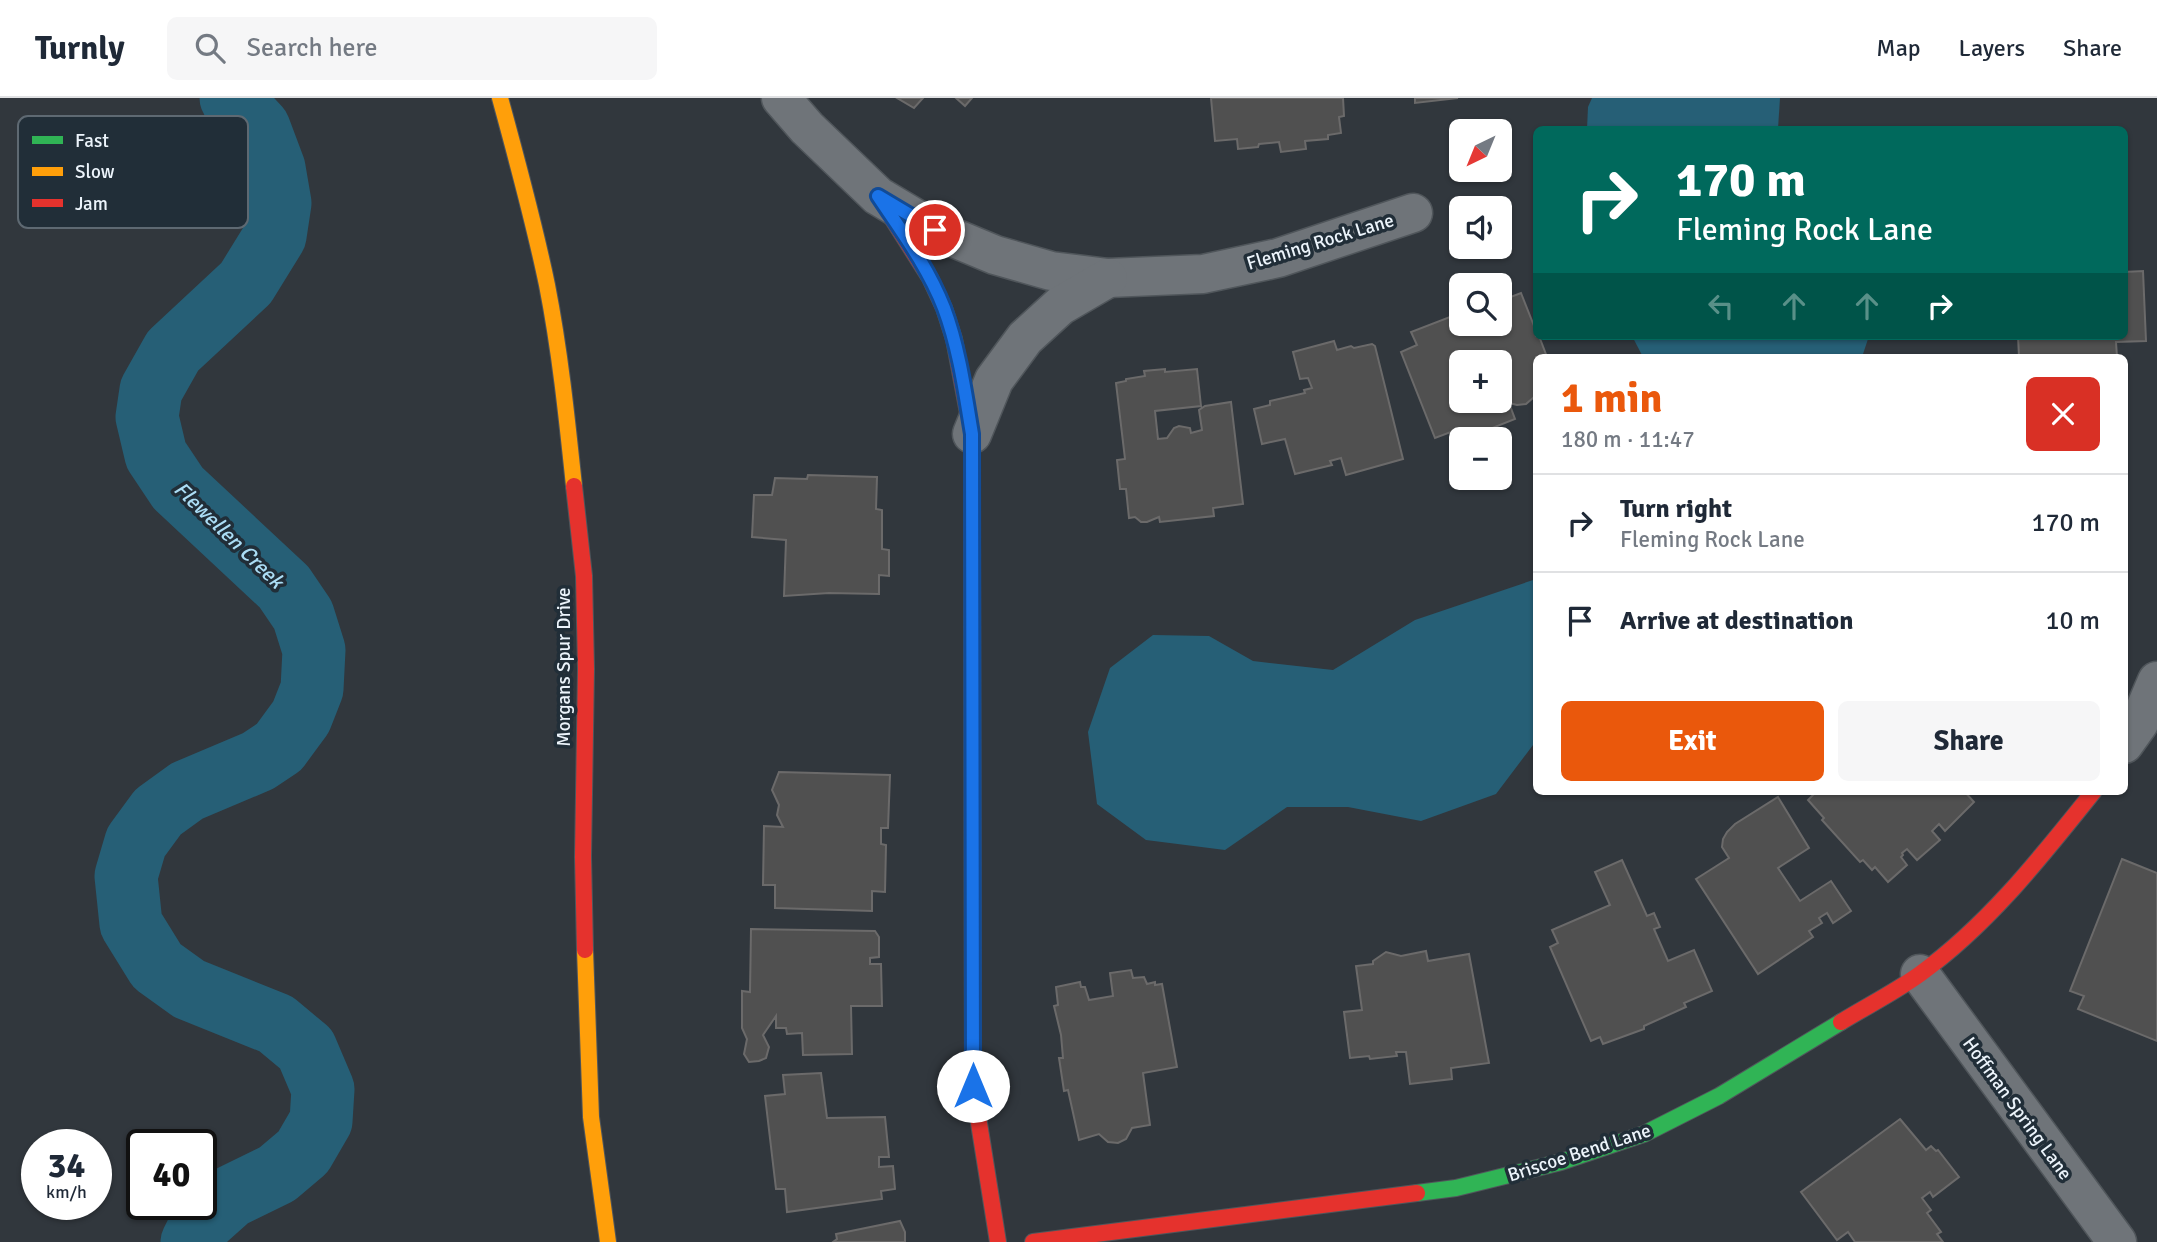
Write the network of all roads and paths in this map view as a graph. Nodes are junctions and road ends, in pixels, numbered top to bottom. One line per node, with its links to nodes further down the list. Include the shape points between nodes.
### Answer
1 (500, 98): 11 (street, Morgans Spur Drive, via 547,285 584,576 586,1000 591,1117)
2 (781, 98): 3 (street, Fleming Rock Lane)
3 (878, 196): 5 (street, Fleming Rock Lane, via 935,230 995,255 1051,271); 6 (street, via 917,252 944,308)
4 (1413, 213): 5 (street, Fleming Rock Lane, via 1278,258 1203,274)
5 (1108, 278): 6 (street, via 1060,306 1025,338 994,380)
6 (972, 434): 12 (street, via 973,1086)
7 (2157, 681): 8 (street)
8 (2140, 733)
9 (2091, 795): 10 (street, Briscoe Bend Lane, via 1989,916)
10 (1920, 974): 13 (street, Briscoe Bend Lane, via 1719,1096 1644,1134 1561,1162 1456,1188); 14 (street, Hoffman Spring Lane)
11 (608, 1242)
12 (998, 1242)
13 (1033, 1242)
14 (2117, 1242)

